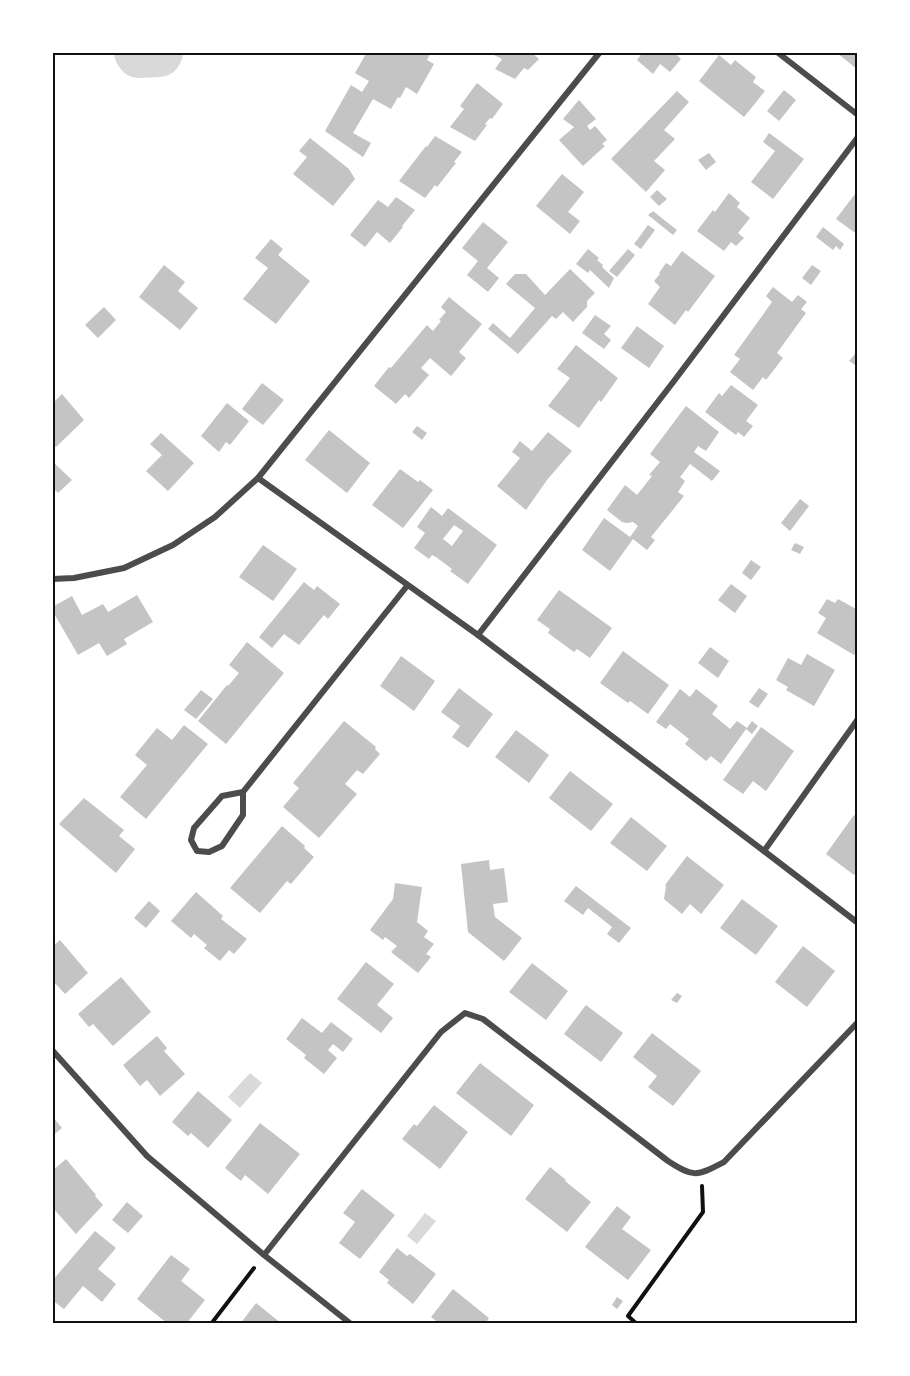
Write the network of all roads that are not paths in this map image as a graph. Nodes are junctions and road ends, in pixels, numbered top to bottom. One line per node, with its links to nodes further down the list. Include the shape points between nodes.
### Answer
1 (600, 52): 5 (street)
2 (777, 52): 3 (street)
3 (858, 115)
4 (858, 137): 8 (street)
5 (258, 478): 6 (street, via 215,517 172,545 124,568 74,579); 7 (street)
6 (52, 579)
7 (407, 586): 8 (street); 10 (street)
8 (478, 635): 11 (street)
9 (858, 719): 11 (street)
10 (243, 792): 10 (street, via 243,815 222,846 209,852 197,851 191,840 194,828 222,796)
11 (764, 851): 12 (street)
12 (858, 923)
13 (858, 1022): 15 (street, via 724,1162 702,1173 685,1172 668,1161 483,1019 465,1013 441,1032)
14 (52, 1050): 15 (street, via 147,1156)
15 (264, 1255): 16 (street)
16 (351, 1323)

